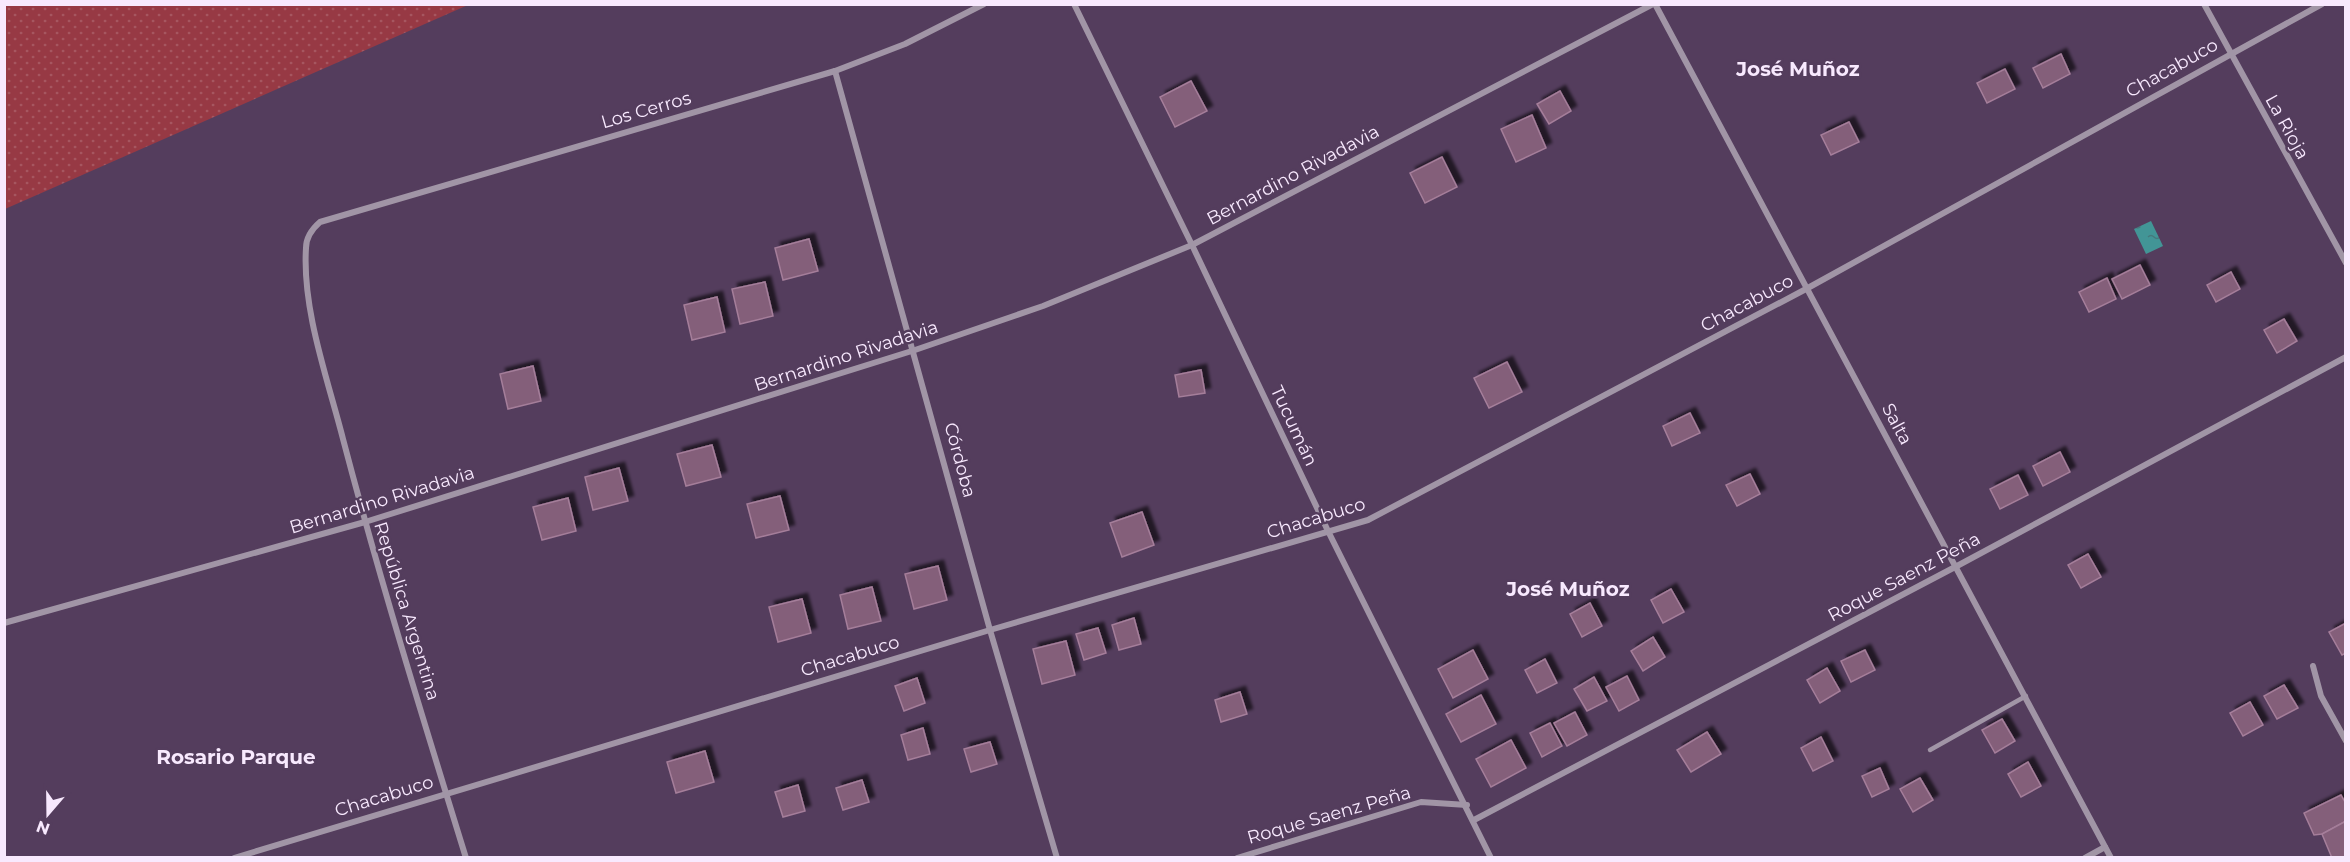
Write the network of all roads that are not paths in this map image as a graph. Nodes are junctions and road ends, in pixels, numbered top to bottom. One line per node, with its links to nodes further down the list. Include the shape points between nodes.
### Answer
1 (984, 4): 7 (street, Los Cerros, via 915,39)
2 (1074, 4): 9 (street, Tucumán)
3 (1654, 4): 9 (street, Bernardino Rivadavia); 11 (street, Salta)
4 (2204, 4): 6 (street, La Rioja)
5 (2322, 4): 6 (street, Chacabuco)
6 (2229, 53): 10 (street, La Rioja); 11 (street, Chacabuco)
7 (835, 71): 8 (street, Los Cerros, via 332,218); 12 (street, Córdoba)
8 (311, 231): 14 (street, República Argentina, via 306,246 310,299)
9 (1192, 245): 12 (street, Bernardino Rivadavia, via 1043,306); 15 (street, Tucumán)
10 (2346, 262)
11 (1806, 288): 15 (street, Chacabuco, via 1368,520); 16 (street, Salta)
12 (915, 350): 14 (street, Bernardino Rivadavia); 18 (street, Córdoba)
13 (2346, 357): 16 (street, Roque Saenz Peña)
14 (365, 522): 17 (street, Bernardino Rivadavia); 23 (street, República Argentina)
15 (1328, 531): 18 (street, Chacabuco); 24 (street, Tucumán)
16 (1957, 566): 20 (street, Salta); 25 (street, Roque Saenz Peña)
17 (4, 623)
18 (990, 630): 23 (street, Chacabuco); 29 (street, Córdoba)
19 (2313, 666): 21 (street, via 2321,696)
20 (2025, 696): 22 (lane); 26 (street, Salta)
21 (2346, 741)
22 (1930, 750)
23 (446, 792): 27 (street, Chacabuco); 28 (street, República Argentina)
24 (1467, 805): 25 (street, Tucumán); 30 (street, Roque Saenz Peña, via 1421,802)
25 (1474, 820): 31 (street, Tucumán)
26 (2105, 847): 32 (street); 33 (street, Salta)
27 (234, 858)
28 (466, 858)
29 (1058, 858)
30 (1237, 858)
31 (1491, 858)
32 (2085, 858)
33 (2111, 858)

